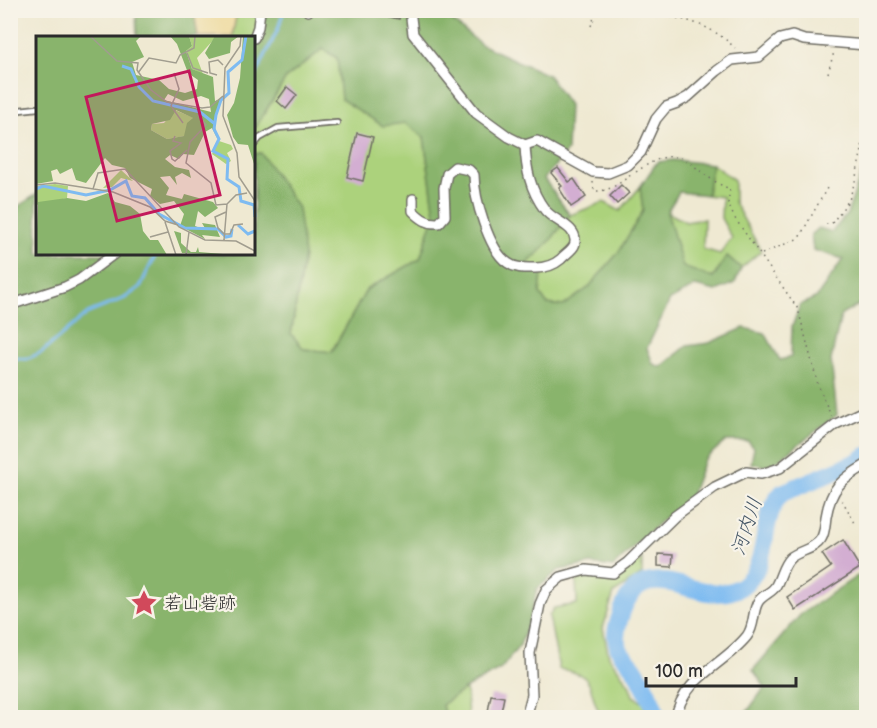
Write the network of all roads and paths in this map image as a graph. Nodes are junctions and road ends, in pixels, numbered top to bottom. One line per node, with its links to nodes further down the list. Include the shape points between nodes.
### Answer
1 (260, 10): 6 (street)
2 (410, 10): 16 (street, via 413,34 476,113)
3 (597, 10): 5 (path)
4 (642, 10): 9 (path, via 705,27 719,34)
5 (591, 26)
6 (255, 36)
7 (836, 43): 8 (street); 9 (street, via 792,36 780,39 759,57); 10 (path)
8 (867, 45)
9 (744, 58): 17 (street, via 732,60 688,97 666,107 641,152 628,165 608,173)
10 (828, 73)
11 (36, 108): 12 (lane)
12 (10, 111)
13 (867, 112): 20 (path, via 849,200 832,224)
14 (337, 123): 15 (lane, via 278,128)
15 (255, 144)
16 (525, 145): 17 (street, via 537,141); 19 (street, via 530,183 546,212 572,231 576,240 557,262 543,268 523,268 510,265 501,257 476,200 474,175 469,170 455,167 447,174 445,216 439,223 430,224 418,217 413,211)
17 (593, 172): 21 (path, via 594,191 601,191 655,159 685,159 730,189 728,203 734,217)
18 (827, 188): 21 (path, via 799,238)
19 (413, 199)
20 (826, 224)
21 (761, 254): 25 (path, via 798,309 818,385)
22 (113, 255): 23 (street, via 72,284)
23 (10, 305)
24 (867, 410): 25 (street)
25 (836, 424): 29 (street, via 780,468 761,474 746,472 715,487 675,516 613,573 586,570 561,577 546,590 530,652 531,695)
26 (867, 465): 27 (street, via 845,477)
27 (836, 489): 28 (path); 30 (street, via 821,539 791,557 774,589 759,601 748,634 729,655 693,683 677,707)
28 (855, 523)
29 (526, 717)
30 (676, 717)

